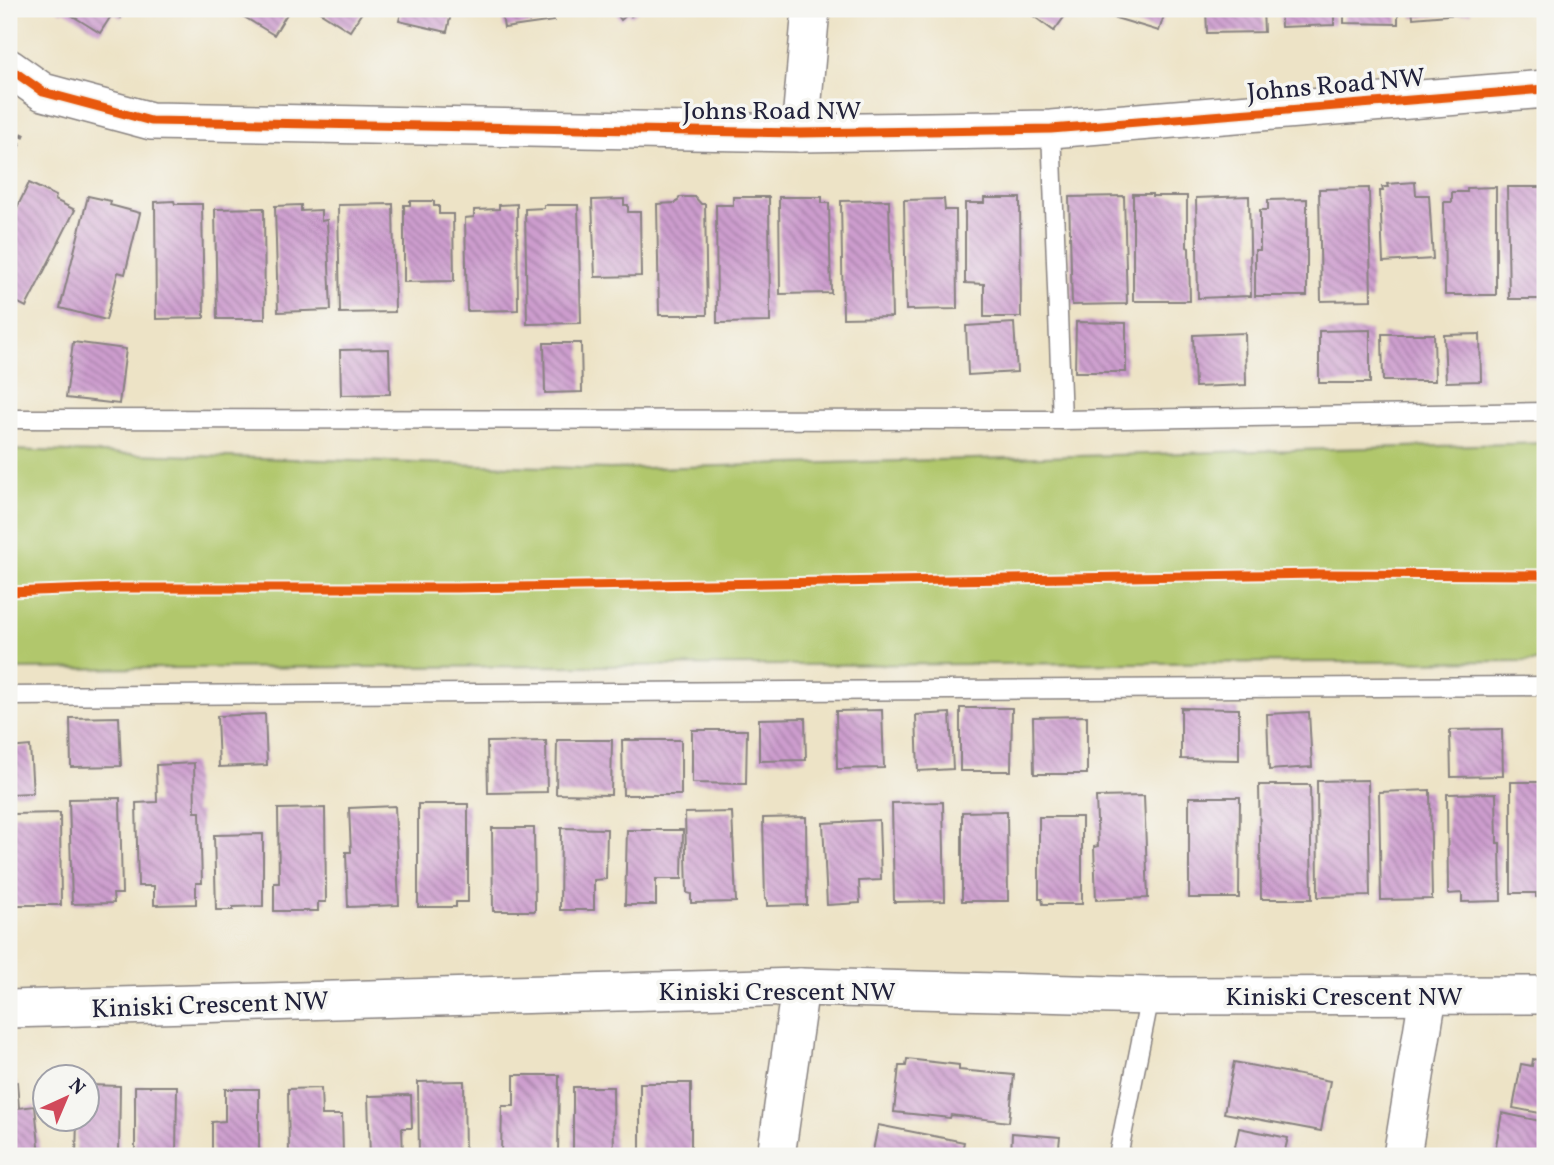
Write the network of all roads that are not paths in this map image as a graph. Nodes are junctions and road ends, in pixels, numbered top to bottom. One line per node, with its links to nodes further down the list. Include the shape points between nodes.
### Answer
1 (811, 9): 5 (street, Johns Road NW)
2 (9, 68): 5 (street, Johns Road NW, via 43,92 151,121)
3 (1545, 89): 4 (street, Johns Road NW)
4 (1051, 129): 5 (street, Johns Road NW); 8 (lane)
5 (800, 133)
6 (1545, 412): 8 (lane)
7 (9, 419): 8 (lane)
8 (1062, 420)
9 (1545, 686): 10 (lane)
10 (9, 696)
11 (800, 988): 13 (street, Kiniski Crescent NW); 15 (street, Kiniski Crescent NW); 16 (street)
12 (1545, 995): 14 (street, Kiniski Crescent NW)
13 (1150, 996): 14 (street, Kiniski Crescent NW); 17 (lane)
14 (1428, 996): 18 (street)
15 (9, 1009)
16 (776, 1156)
17 (1118, 1156)
18 (1402, 1156)

